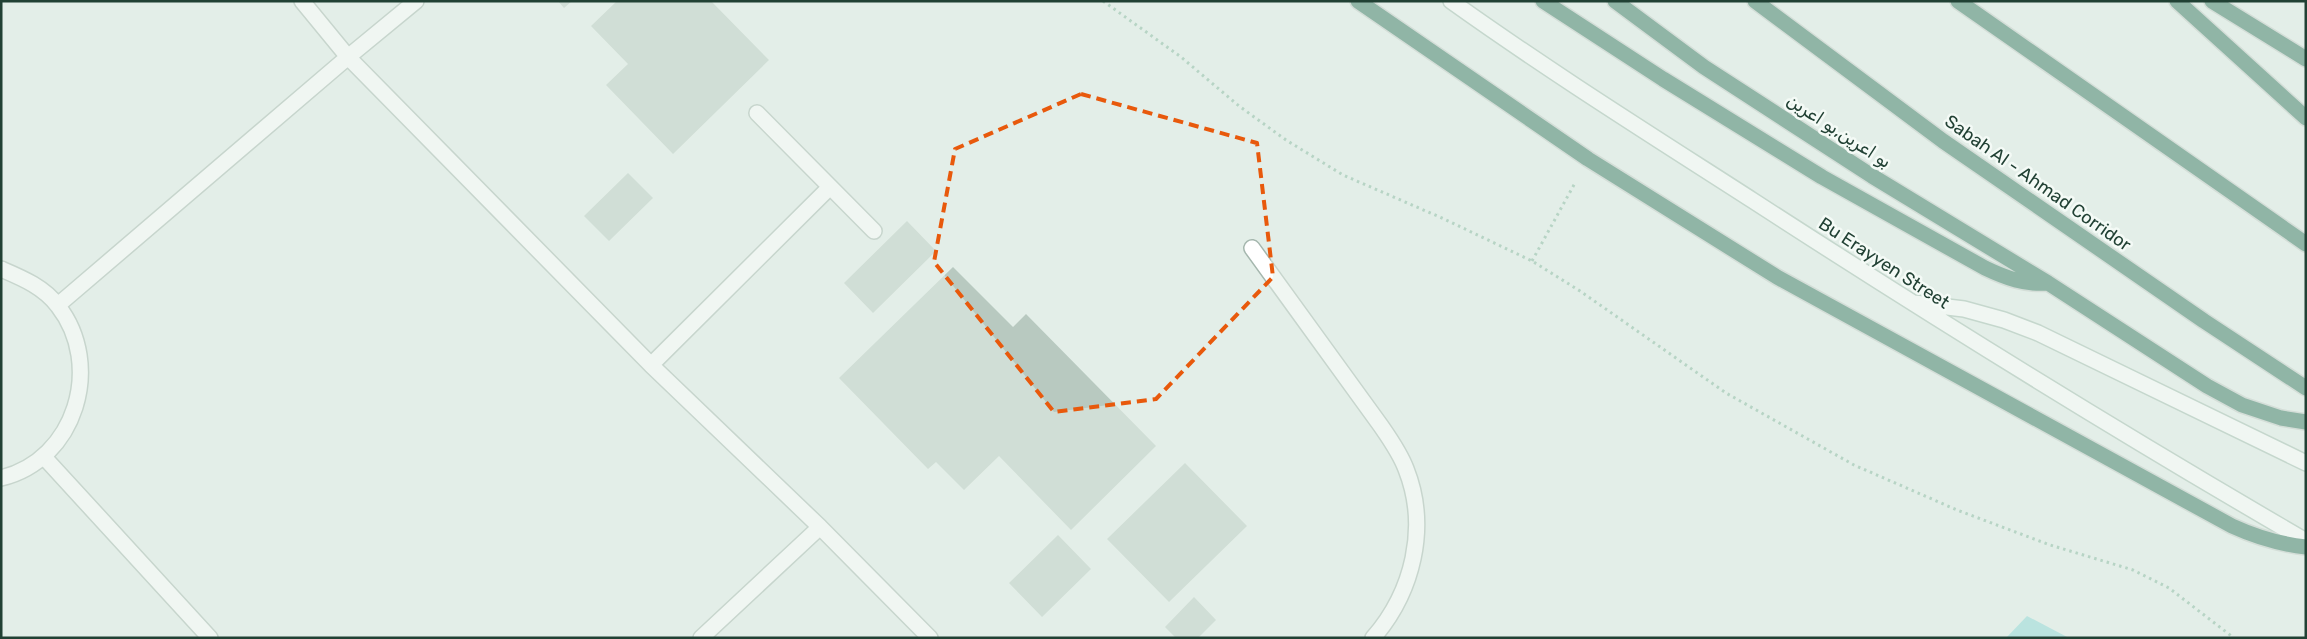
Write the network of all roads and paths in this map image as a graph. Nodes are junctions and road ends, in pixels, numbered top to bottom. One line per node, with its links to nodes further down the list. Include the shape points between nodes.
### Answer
1 (302, 1): 12 (main road)
2 (416, 1): 12 (main road)
3 (1103, 1): 21 (path, via 1181,57 1238,106 1343,175)
4 (1358, 1): 16 (highway)
5 (1451, 1): 24 (main road, Bu Erayyen Street, via 1567,81)
6 (1544, 1): 23 (highway, via 1822,177 2005,278 2031,284)
7 (1615, 1): 23 (highway, بو اعرين,بو اعرين, via 1704,67 1872,176)
8 (1755, 1): 27 (highway, Sabah Al - Ahmad Corridor, via 1944,141)
9 (1958, 1): 19 (highway)
10 (2176, 1): 15 (highway)
11 (2212, 1): 13 (highway)
12 (348, 56): 25 (main road); 26 (main road)
13 (2306, 60)
14 (757, 113): 17 (main road)
15 (2306, 118)
16 (1588, 159): 21 (path); 34 (highway, via 1777,277 2232,526 2281,544)
17 (830, 187): 18 (main road); 26 (main road)
18 (874, 231)
19 (2306, 244)
20 (1252, 248): 38 (main road, via 1395,446 1406,469 1413,494 1416,544 1402,594)
21 (1532, 261): 39 (path, via 1580,290 1726,392 1854,465 1957,510 2050,545 2132,570 2169,588)
22 (1, 269): 25 (main road, via 32,283)
23 (2048, 283): 28 (highway, via 2207,386 2242,405 2281,418)
24 (1910, 302): 30 (main road, via 1964,309 2038,333); 33 (main road, Bu Erayyen Street, via 2150,451)
25 (58, 305): 29 (main road, via 75,334 82,367 78,401 66,431)
26 (651, 364): 32 (main road)
27 (2306, 388)
28 (2306, 422)
29 (44, 456): 31 (main road, via 13,475); 35 (main road)
30 (2306, 463)
31 (1, 478)
32 (820, 527): 36 (main road); 37 (main road)
33 (2306, 541)
34 (2306, 547)
35 (210, 638)
36 (701, 638)
37 (930, 638)
38 (1373, 638)
39 (2234, 638)

